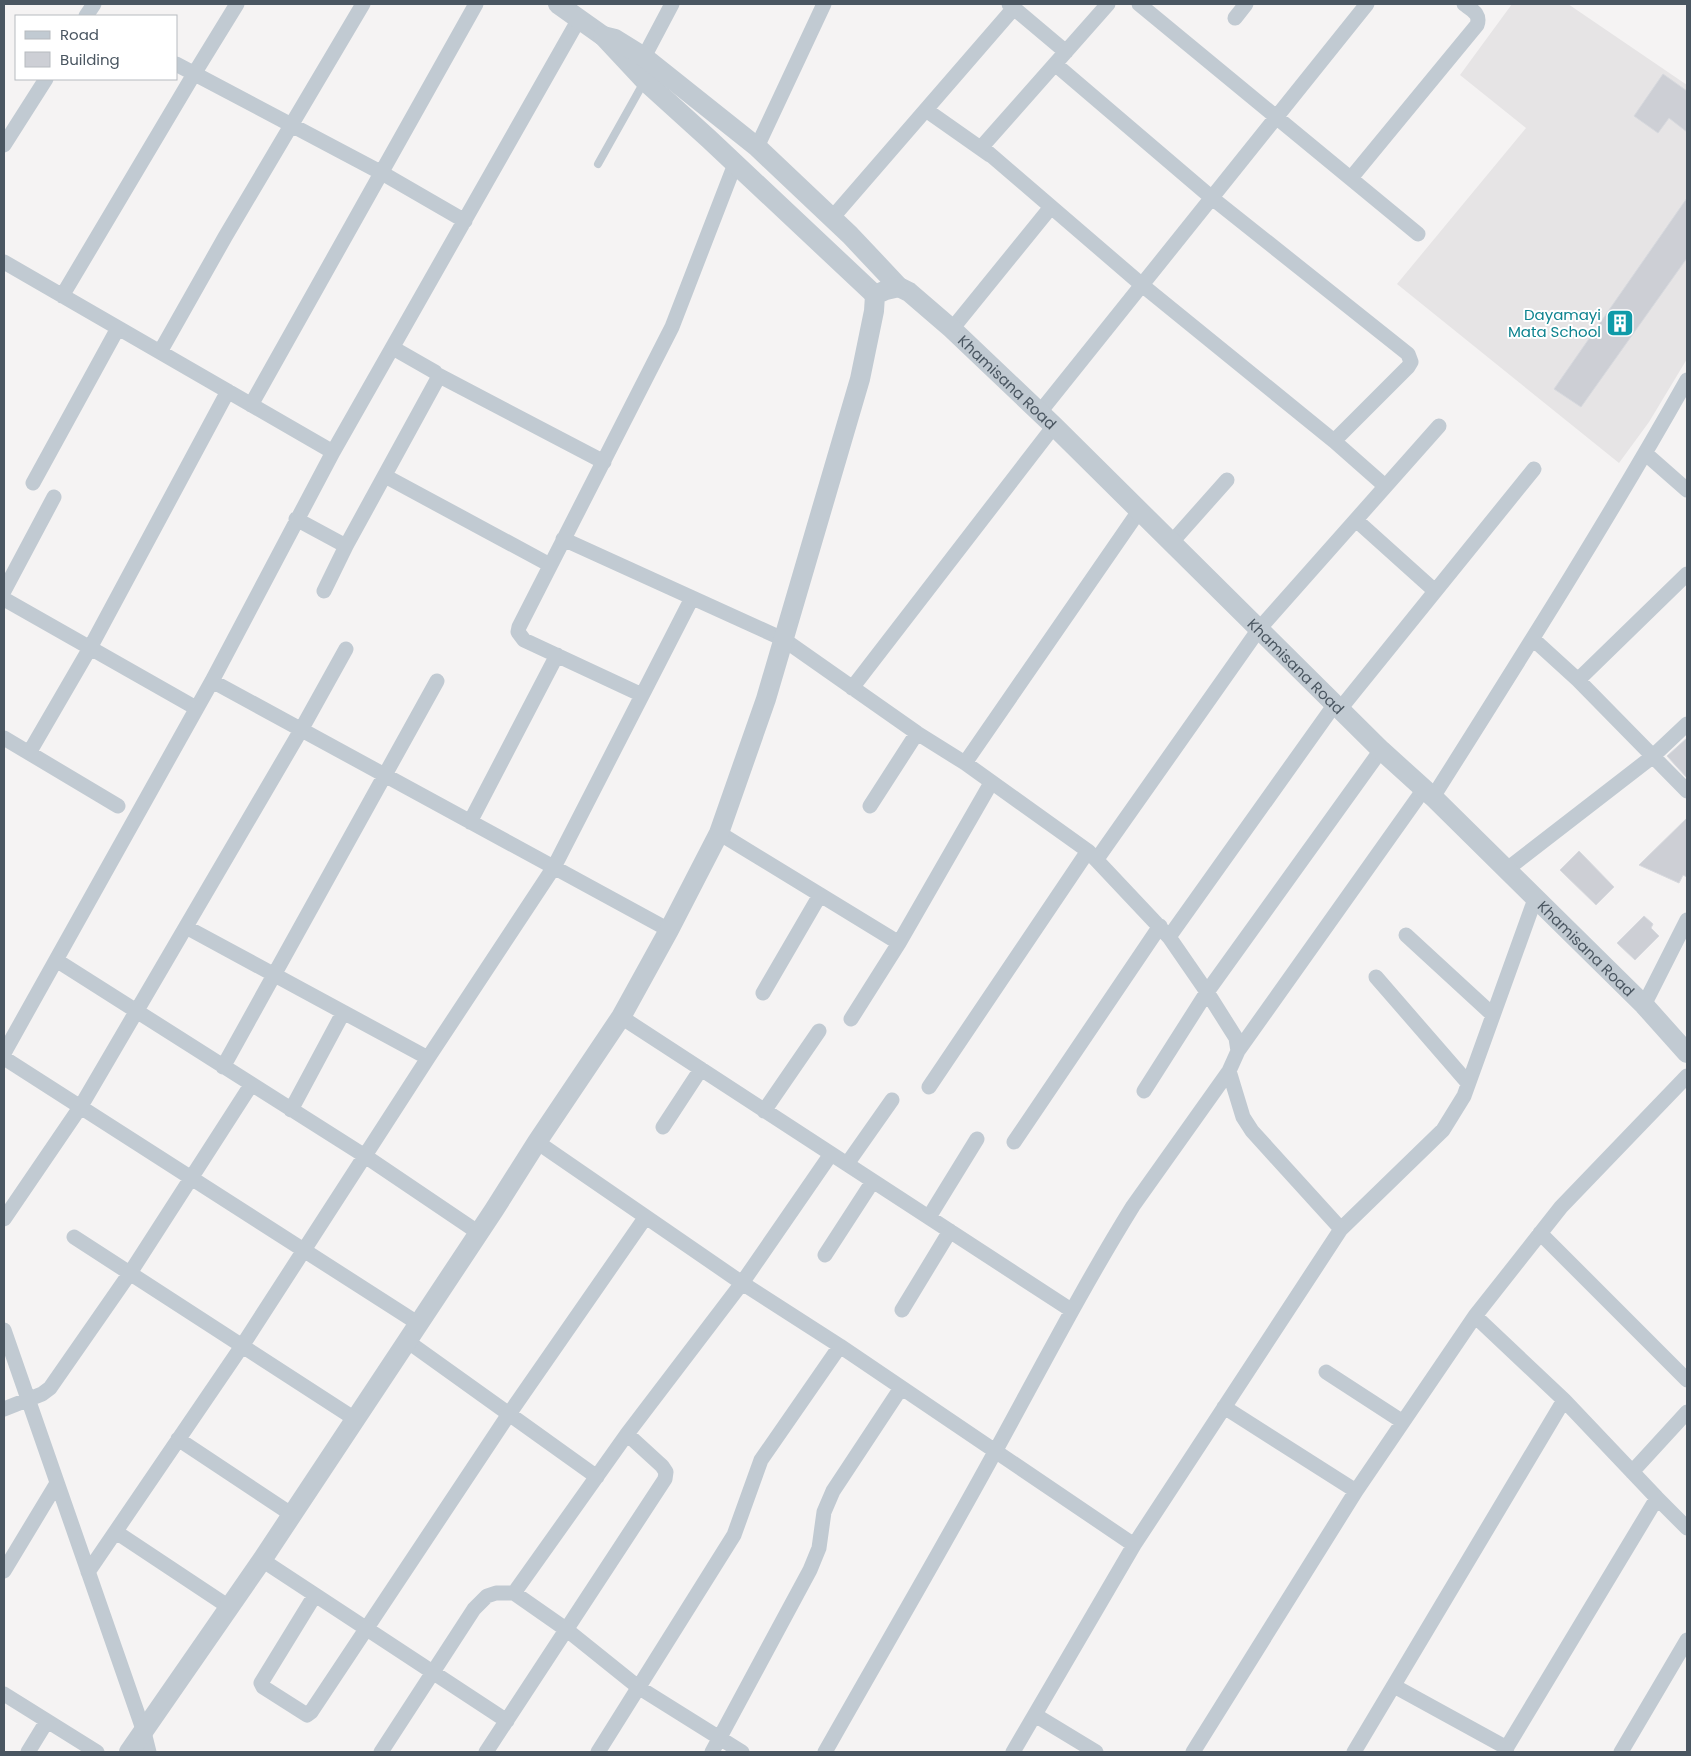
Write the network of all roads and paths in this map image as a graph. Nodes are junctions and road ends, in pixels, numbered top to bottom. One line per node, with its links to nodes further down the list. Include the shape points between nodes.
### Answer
1 (237, 4): 20 (street)
2 (364, 4): 25 (street)
3 (476, 4): 31 (street)
4 (558, 4): 14 (street)
5 (672, 4): 17 (street)
6 (824, 4): 27 (street)
7 (1108, 4): 16 (street)
8 (1140, 4): 24 (street)
9 (1246, 4): 13 (street)
10 (1368, 4): 24 (street)
11 (1464, 4): 32 (street, via 1478,15 1477,25)
12 (1011, 6): 16 (street); 23 (street)
13 (1234, 18)
14 (579, 19): 15 (street); 36 (street)
15 (603, 36): 17 (street, Khamisana Road, via 615,39); 22 (street)
16 (1066, 52): 18 (street)
17 (644, 57): 27 (street, Khamisana Road)
18 (1055, 64): 28 (street, via 986,142 984,150); 33 (street)
19 (178, 65): 20 (street)
20 (194, 74): 25 (street); 42 (street)
21 (45, 80): 26 (street)
22 (644, 81): 29 (lane); 30 (street)
23 (926, 110): 28 (street); 35 (street)
24 (1277, 117): 32 (street); 33 (street)
25 (291, 124): 31 (street); 46 (street)
26 (4, 145)
27 (757, 147): 35 (street, Khamisana Road)
28 (991, 156): 34 (street)
29 (598, 164)
30 (735, 164): 41 (street); 56 (street, via 672,327)
31 (382, 173): 36 (street); 50 (street)
32 (1351, 178): 37 (street)
33 (1212, 198): 39 (street); 53 (street, via 1411,358 1408,367)
34 (1051, 208): 39 (street); 44 (street)
35 (832, 218): 40 (street, Khamisana Road)
36 (465, 221): 45 (street)
37 (1418, 234)
38 (4, 262): 42 (street)
39 (1142, 285): 51 (street); 53 (street)
40 (899, 287): 41 (street); 44 (street, Khamisana Road)
41 (875, 295): 79 (street, via 860,379)
42 (62, 296): 43 (street)
43 (118, 328): 46 (street); 60 (street)
44 (952, 329): 51 (street, Khamisana Road)
45 (393, 348): 47 (street); 54 (street)
46 (160, 352): 49 (street)
47 (438, 375): 56 (street); 58 (street)
48 (1687, 380): 55 (street)
49 (228, 391): 50 (street); 80 (street)
50 (251, 405): 54 (street)
51 (1047, 419): 64 (street, Khamisana Road); 86 (street)
52 (1439, 426): 61 (street)
53 (1334, 441): 61 (street)
54 (333, 452): 65 (street)
55 (1646, 454): 62 (street); 78 (street)
56 (604, 462): 67 (street)
57 (1534, 469): 74 (street)
58 (385, 476): 69 (street); 70 (street)
59 (1227, 480): 68 (street)
60 (33, 483)
61 (1385, 486): 66 (street)
62 (1687, 490)
63 (54, 497): 72 (street)
64 (1139, 511): 68 (street, Khamisana Road); 97 (street)
65 (296, 519): 69 (street); 84 (street)
66 (1356, 520): 74 (street); 77 (street)
67 (563, 539): 70 (street); 75 (street)
68 (1171, 543): 77 (street, Khamisana Road)
69 (346, 546): 73 (street)
70 (550, 565): 82 (street, via 518,632 524,640)
71 (1687, 574): 83 (street)
72 (4, 591)
73 (324, 591)
74 (1435, 591): 88 (street)
75 (692, 598): 79 (street); 87 (street)
76 (4, 599): 80 (street)
77 (1259, 629): 88 (street, Khamisana Road); 106 (street)
78 (1533, 639): 83 (street); 101 (street)
79 (783, 640): 86 (street); 105 (street)
80 (90, 648): 89 (street); 95 (street)
81 (346, 649): 91 (street)
82 (557, 655): 87 (street); 104 (street)
83 (1578, 680): 96 (street)
84 (212, 681): 89 (street); 91 (street)
85 (437, 681): 98 (street)
86 (852, 688): 92 (street)
87 (642, 695): 107 (street)
88 (1337, 706): 94 (street, Khamisana Road); 114 (street)
89 (196, 708): 117 (street)
90 (1687, 724): 96 (street)
91 (301, 730): 98 (street); 112 (street)
92 (917, 733): 97 (street); 103 (street)
93 (4, 738): 95 (street)
94 (1381, 750): 101 (street, Khamisana Road); 120 (street)
95 (29, 753): 102 (street)
96 (1652, 756): 100 (street); 108 (street)
97 (965, 764): 99 (street)
98 (386, 776): 104 (street); 118 (street)
99 (991, 783): 106 (street); 116 (street)
100 (1687, 791)
101 (1428, 793): 108 (street, Khamisana Road); 129 (street)
102 (118, 806)
103 (870, 806)
104 (470, 822): 107 (street)
105 (719, 833): 109 (street); 113 (street)
106 (1092, 855): 114 (street); 140 (street)
107 (554, 867): 113 (street); 133 (street)
108 (1506, 870): 110 (street, Khamisana Road)
109 (820, 895): 116 (street); 121 (street)
110 (1535, 899): 122 (street, Khamisana Road); 125 (street)
111 (1687, 920): 122 (street)
112 (186, 927): 118 (street); 123 (street)
113 (669, 930): 126 (street)
114 (1164, 931): 120 (street); 149 (street)
115 (1406, 934): 125 (street)
116 (899, 943): 127 (street)
117 (56, 960): 123 (street); 130 (street)
118 (274, 975): 124 (street); 134 (street)
119 (1376, 977): 138 (street)
120 (1208, 992): 129 (street, via 1236,1038); 141 (street)
121 (763, 993)
122 (1644, 1005): 131 (street, Khamisana Road)
123 (137, 1011): 134 (street); 143 (street)
124 (344, 1013): 133 (street); 144 (street)
125 (1493, 1015): 138 (street)
126 (621, 1017): 135 (street); 148 (street)
127 (851, 1019)
128 (819, 1031): 145 (street)
129 (1238, 1051): 136 (street)
130 (4, 1053)
131 (1687, 1053)
132 (4, 1058): 143 (street)
133 (428, 1058): 151 (street)
134 (223, 1067): 139 (street)
135 (701, 1069): 145 (street); 146 (street)
136 (1229, 1072): 158 (street, via 1243,1117 1252,1131); 168 (street, via 1133,1206)
137 (1687, 1076): 161 (street)
138 (1468, 1084): 158 (street, via 1459,1106 1443,1130)
139 (251, 1085): 144 (street); 153 (street)
140 (929, 1087)
141 (1144, 1091)
142 (892, 1100): 152 (street)
143 (81, 1106): 153 (street); 157 (street)
144 (291, 1110): 151 (street)
145 (764, 1111): 150 (street)
146 (663, 1127)
147 (977, 1139): 155 (street)
148 (537, 1142): 156 (street); 160 (street)
149 (1014, 1142)
150 (831, 1154): 152 (street); 166 (street)
151 (365, 1156): 160 (street); 163 (street)
152 (847, 1164): 154 (street)
153 (192, 1178): 163 (street); 165 (street)
154 (873, 1181): 155 (street); 164 (street)
155 (929, 1217): 159 (street)
156 (645, 1218): 166 (street); 183 (street)
157 (4, 1219)
158 (1341, 1229): 180 (street)
159 (950, 1231): 167 (street); 168 (street)
160 (479, 1233): 170 (street)
161 (1540, 1233): 169 (street); 176 (street)
162 (74, 1237): 165 (street)
163 (305, 1250): 170 (street); 173 (street)
164 (825, 1255)
165 (130, 1273): 173 (street); 178 (street, via 50,1388)
166 (742, 1283): 174 (street); 186 (street)
167 (902, 1310)
168 (1071, 1310): 188 (street)
169 (1475, 1316): 179 (street); 185 (street)
170 (419, 1324): 172 (street)
171 (4, 1330): 178 (street)
172 (407, 1341): 183 (street); 184 (street)
173 (242, 1346): 184 (street); 187 (street)
174 (840, 1346): 177 (street); 209 (street, via 761,1460 734,1535)
175 (1326, 1372): 185 (street)
176 (1687, 1380)
177 (901, 1388): 188 (street); 215 (street, via 833,1492 824,1512 819,1548 812,1564)
178 (28, 1399): 181 (street); 191 (street)
179 (1564, 1400): 189 (street); 208 (street)
180 (1224, 1407): 192 (street); 197 (street)
181 (4, 1408)
182 (1687, 1412): 189 (street)
183 (509, 1414): 190 (street); 204 (street)
184 (355, 1419): 194 (street)
185 (1403, 1422): 192 (street)
186 (627, 1434): 190 (street); 205 (street, via 662,1466 666,1472 665,1480)
187 (178, 1439): 194 (street); 196 (street)
188 (996, 1451): 197 (street); 226 (street)
189 (1632, 1472): 193 (street)
190 (597, 1478): 201 (street)
191 (57, 1483): 199 (street); 200 (street)
192 (1356, 1491): 229 (street)
193 (1657, 1498): 195 (street); 216 (street)
194 (292, 1514): 198 (street)
195 (1687, 1528)
196 (116, 1532): 200 (street); 203 (street)
197 (1134, 1545): 211 (street)
198 (262, 1560): 202 (street); 203 (street)
199 (4, 1571)
200 (88, 1572): 214 (street)
201 (514, 1594): 205 (street); 207 (street, via 496,1593 480,1601)
202 (315, 1595): 204 (street); 204 (street, via 261,1683 262,1687 307,1715)
203 (229, 1607): 214 (street)
204 (366, 1628): 207 (street)
205 (567, 1630): 209 (street); 213 (street)
206 (1687, 1640): 231 (street)
207 (432, 1672): 213 (street); 221 (street)
208 (1394, 1686): 216 (street); 230 (street)
209 (638, 1687): 215 (street); 223 (street)
210 (4, 1694): 212 (street)
211 (1036, 1715): 227 (street); 228 (street)
212 (47, 1721): 217 (street); 218 (street)
213 (507, 1721): 222 (street)
214 (144, 1732): 219 (street); 220 (street)
215 (720, 1738): 224 (street); 225 (street)
216 (1505, 1750)
217 (28, 1752)
218 (97, 1752)
219 (130, 1752)
220 (149, 1752)
221 (381, 1752)
222 (486, 1752)
223 (598, 1752)
224 (712, 1752)
225 (742, 1752)
226 (825, 1752)
227 (1013, 1752)
228 (1096, 1752)
229 (1193, 1752)
230 (1354, 1752)
231 (1621, 1752)

